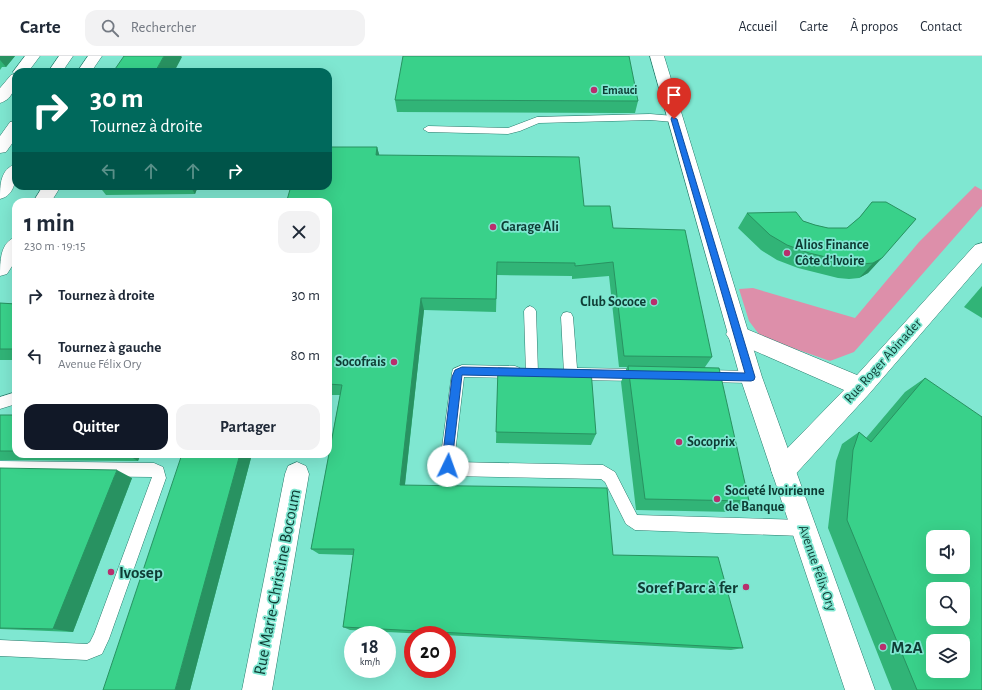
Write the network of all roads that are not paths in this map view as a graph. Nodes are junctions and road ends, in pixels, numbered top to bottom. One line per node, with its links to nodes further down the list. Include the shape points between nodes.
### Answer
1 (33, 56): 5 (street)
2 (66, 56): 6 (street)
3 (95, 56): 7 (street)
4 (657, 56): 10 (street, Avenue Félix Ory)
5 (23, 68)
6 (58, 68)
7 (87, 68)
8 (12, 83): 9 (street)
9 (0, 98)
10 (674, 119): 11 (lane, via 537,120 508,131); 21 (street, Avenue Félix Ory)
11 (428, 129)
12 (12, 132): 13 (street)
13 (0, 148)
14 (12, 176): 15 (street)
15 (0, 194)
16 (12, 250): 18 (street)
17 (982, 250): 27 (street, Rue Roger Abinader)
18 (0, 269)
19 (530, 311): 22 (lane)
20 (568, 317): 23 (lane)
21 (737, 334): 26 (street, Avenue Félix Ory); 27 (street)
22 (532, 373): 23 (lane); 33 (lane, via 458,373 447,462 451,469 603,472 610,477 631,519 635,522)
23 (571, 374): 24 (lane)
24 (651, 375)
25 (690, 376): 26 (lane)
26 (751, 377): 31 (street, Avenue Félix Ory)
27 (861, 386): 31 (street, Rue Roger Abinader)
28 (12, 399): 29 (lane)
29 (0, 403)
30 (0, 468): 34 (lane, via 154,470 158,472 159,478 96,648 88,652)
31 (783, 470): 33 (street, Avenue Félix Ory)
32 (297, 474): 35 (street, Rue Marie-Christine Bocoum)
33 (802, 528): 36 (street, Avenue Félix Ory)
34 (0, 648)
35 (256, 690)
36 (860, 690)

